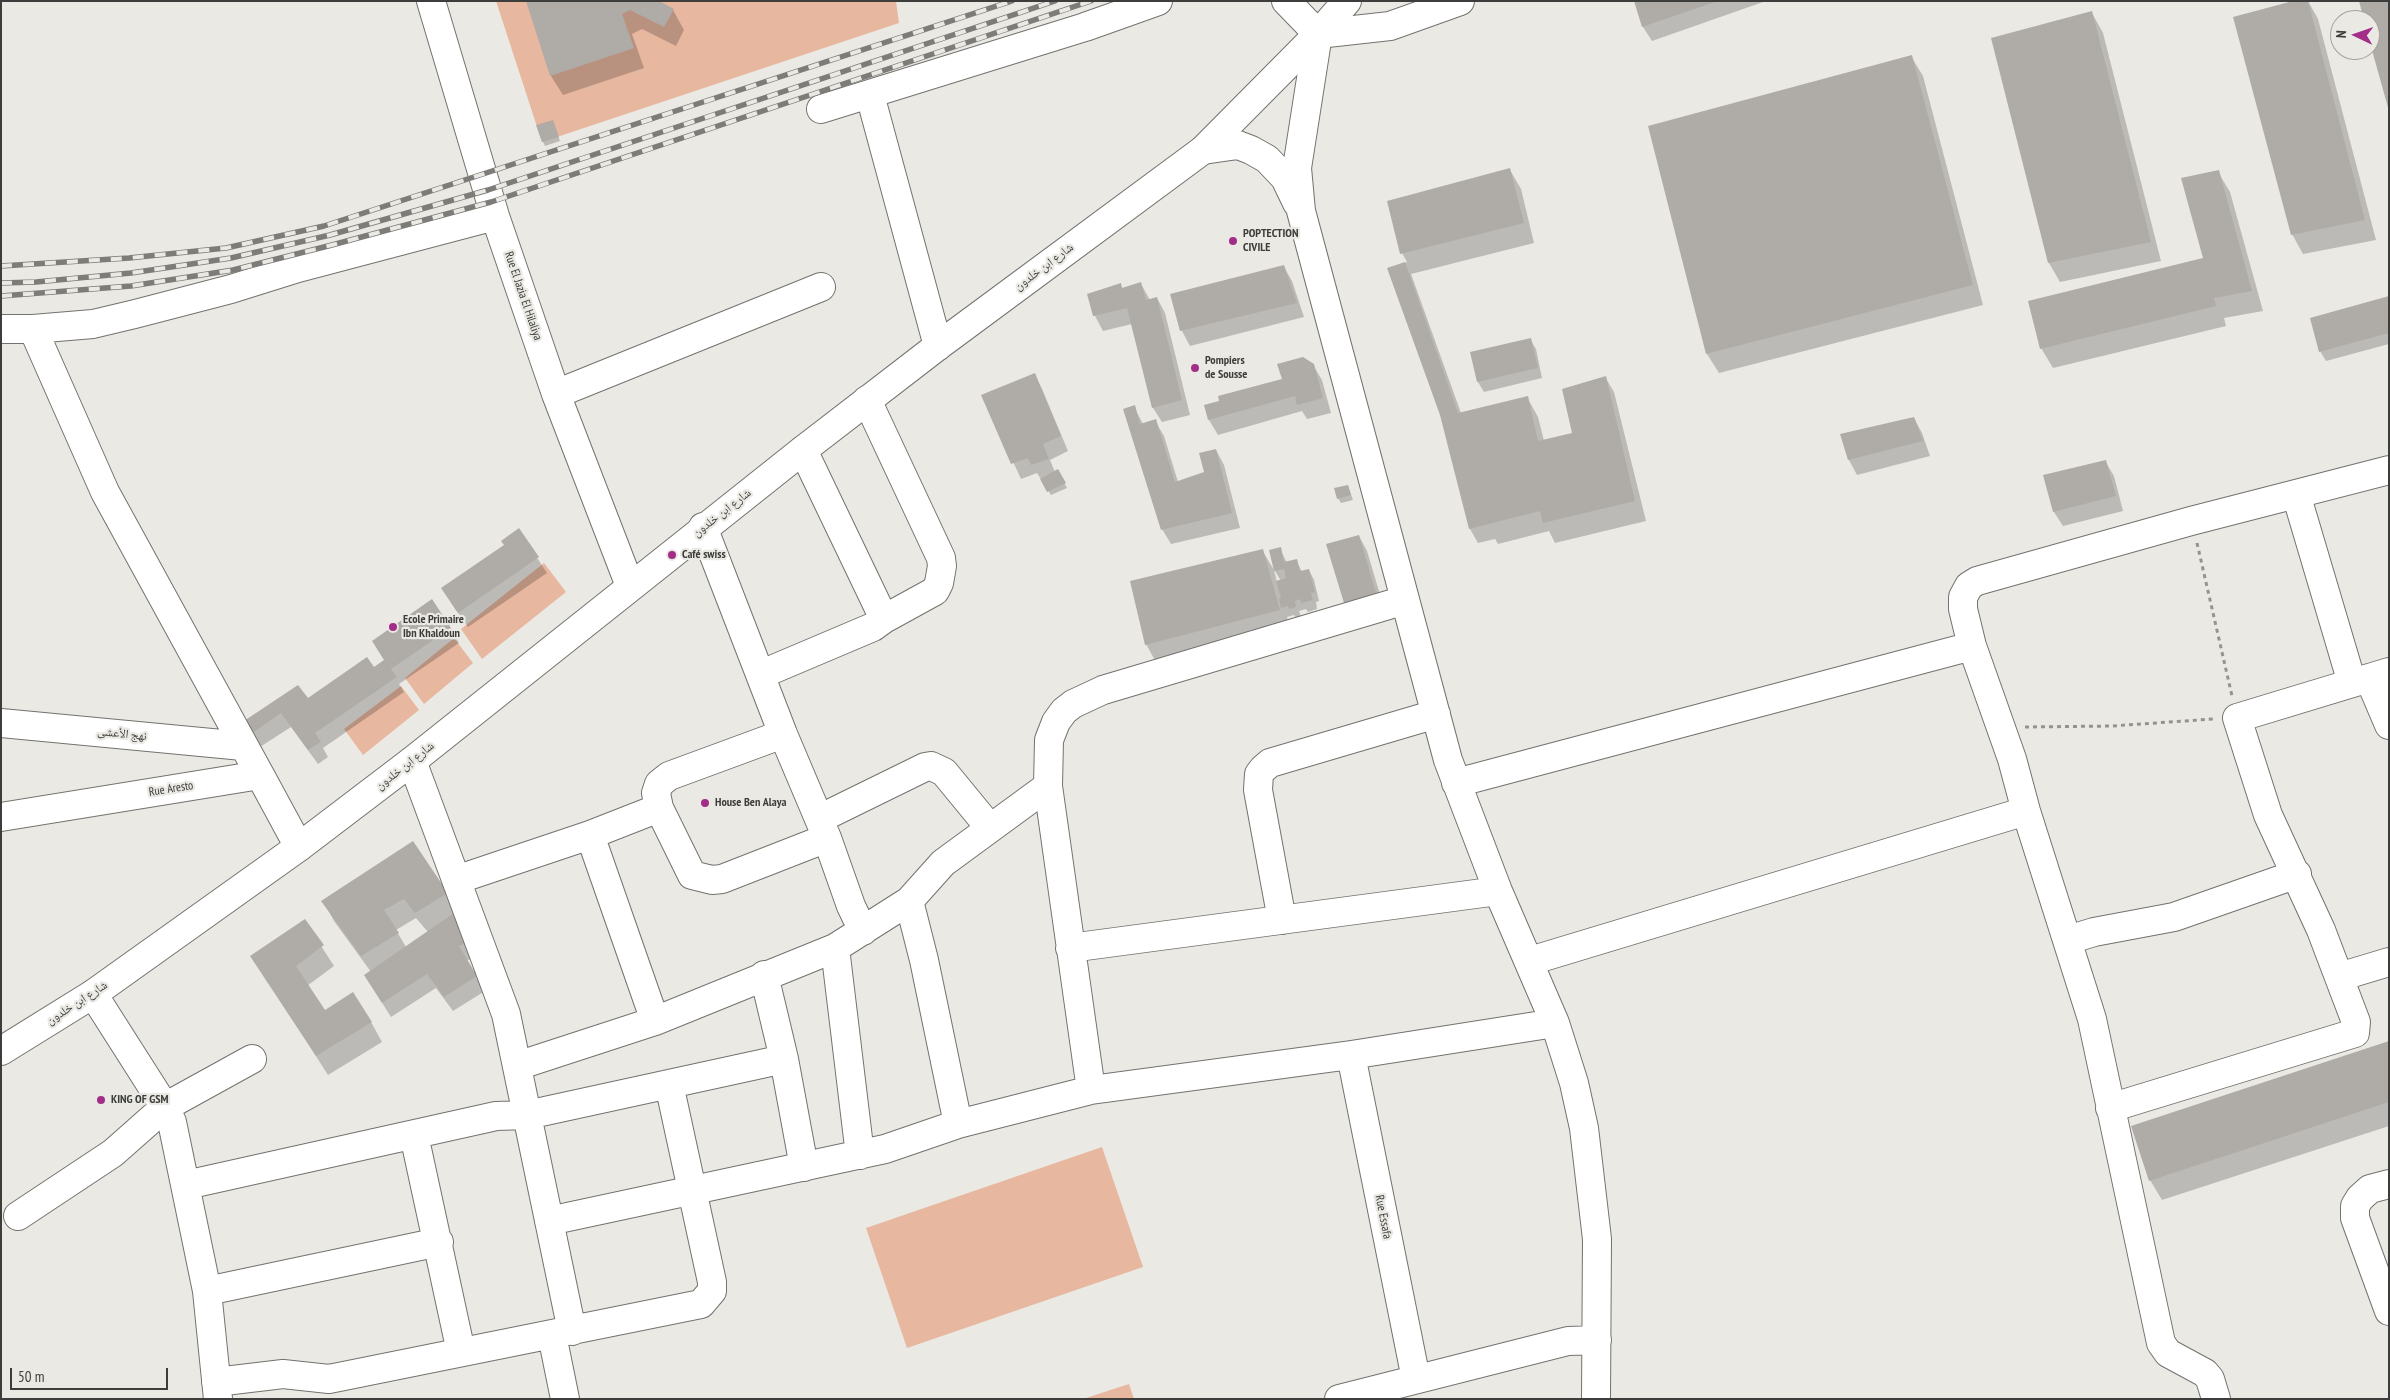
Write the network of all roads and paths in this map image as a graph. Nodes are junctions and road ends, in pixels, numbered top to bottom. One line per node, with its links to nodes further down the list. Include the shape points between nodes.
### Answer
1 (431, 1): 11 (street, Rue El Jazia El Hilaliya)
2 (1158, 1): 7 (street)
3 (1286, 1): 6 (street)
4 (1347, 1): 6 (street, شارع ابن خلدون)
5 (1460, 1): 6 (street, via 1390,26)
6 (1318, 34): 9 (street, شارع ابن خلدون); 10 (street, via 1297,168)
7 (870, 95): 8 (street); 15 (street)
8 (822, 109)
9 (1203, 150): 10 (street, via 1238,145 1259,155 1284,178); 15 (street, شارع ابن خلدون)
10 (1301, 211): 24 (street)
11 (495, 216): 14 (street, via 135,314 93,324); 16 (street, Rue El Jazia El Hilaliya)
12 (821, 287): 16 (street)
13 (1, 328): 14 (street)
14 (32, 329): 35 (street, via 105,492)
15 (938, 346): 17 (street, شارع ابن خلدون)
16 (556, 394): 23 (street, Rue El Jazia El Hilaliya)
17 (867, 400): 18 (street, شارع ابن خلدون); 25 (street, via 942,566 935,591)
18 (803, 450): 22 (street, شارع ابن خلدون); 25 (street)
19 (2389, 470): 20 (street)
20 (2296, 494): 21 (street); 28 (street)
21 (2192, 521): 26 (street, via 1977,581 1969,586 1963,597); 30 (path)
22 (703, 527): 23 (street, شارع ابن خلدون); 27 (street)
23 (630, 586): 36 (street, شارع ابن خلدون)
24 (1405, 600): 29 (street); 39 (street, via 1103,690 1073,704 1052,729)
25 (884, 619): 27 (street, via 873,627)
26 (1972, 646): 32 (street); 38 (street)
27 (762, 674): 34 (street)
28 (2370, 677): 30 (street); 33 (street)
29 (1436, 714): 38 (street); 51 (street, via 1270,763 1259,774 1258,790)
30 (2237, 718): 32 (path, via 2057,728); 47 (street, via 2268,815)
31 (1, 723): 35 (street, نهج الأعشى)
32 (1999, 725): 41 (street)
33 (2389, 725)
34 (784, 734): 40 (street, via 669,776 658,784); 43 (street)
35 (244, 746): 37 (street)
36 (412, 761): 46 (street, شارع ابن خلدون); 48 (street)
37 (260, 775): 42 (street, Rue Aresto); 46 (street)
38 (1456, 783): 49 (street)
39 (1048, 786): 44 (street); 55 (street)
40 (659, 808): 43 (street, via 692,875 706,879 722,879); 45 (street)
41 (2026, 811): 53 (street); 56 (street)
42 (1, 817)
43 (823, 828): 44 (street, via 931,766 944,772); 52 (street)
44 (990, 828): 50 (street, via 943,864)
45 (590, 835): 48 (street); 61 (street)
46 (299, 847): 60 (street, شارع ابن خلدون)
47 (2297, 874): 53 (street, via 2174,918 2094,932); 59 (street)
48 (456, 880): 67 (street, via 506,1014)
49 (1498, 891): 51 (street); 56 (street)
50 (909, 901): 52 (street); 73 (street)
51 (1282, 920): 55 (street)
52 (863, 931): 54 (street)
53 (2068, 940): 71 (street, via 2092,1019)
54 (835, 948): 58 (street); 75 (street)
55 (1070, 948): 69 (street)
56 (1530, 961): 62 (street)
57 (2389, 962): 59 (street)
58 (764, 975): 61 (street); 66 (street)
59 (2339, 977): 71 (street, via 2356,1022 2355,1033)
60 (93, 994): 63 (street, شارع ابن خلدون); 70 (street)
61 (655, 1021): 67 (street)
62 (1555, 1022): 64 (street); 86 (street, via 1576,1092 1592,1180 1597,1240)
63 (1, 1051)
64 (1351, 1055): 69 (street); 88 (street, Rue Essafa)
65 (252, 1059): 70 (street)
66 (784, 1059): 68 (street); 76 (street)
67 (517, 1066): 72 (street)
68 (669, 1084): 72 (street); 79 (street)
69 (1091, 1090): 73 (street)
70 (165, 1107): 78 (street, via 172,1122); 80 (street, via 113,1153)
71 (2110, 1108): 94 (street, via 2161,1343 2168,1353 2205,1373)
72 (527, 1115): 74 (street, via 496,1116); 81 (street)
73 (958, 1124): 75 (street, via 885,1150)
74 (414, 1135): 78 (street); 82 (street)
75 (860, 1155): 76 (street)
76 (804, 1167): 79 (street)
77 (2389, 1184): 84 (street, via 2370,1189 2360,1198 2354,1218)
78 (186, 1185): 83 (street)
79 (692, 1190): 81 (street); 85 (street, via 712,1282 712,1291 707,1298 693,1307)
80 (18, 1216)
81 (549, 1221): 85 (street)
82 (439, 1242): 83 (street); 87 (street)
83 (206, 1291): 90 (street)
84 (2389, 1312)
85 (562, 1333): 87 (street); 91 (street)
86 (1597, 1340): 88 (street, via 1568,1341); 93 (street)
87 (461, 1352): 89 (street)
88 (1416, 1379): 92 (street)
89 (331, 1389): 90 (street, via 283,1374)
90 (212, 1393)
91 (565, 1399)
92 (1339, 1399)
93 (1596, 1399)
94 (2216, 1399)

